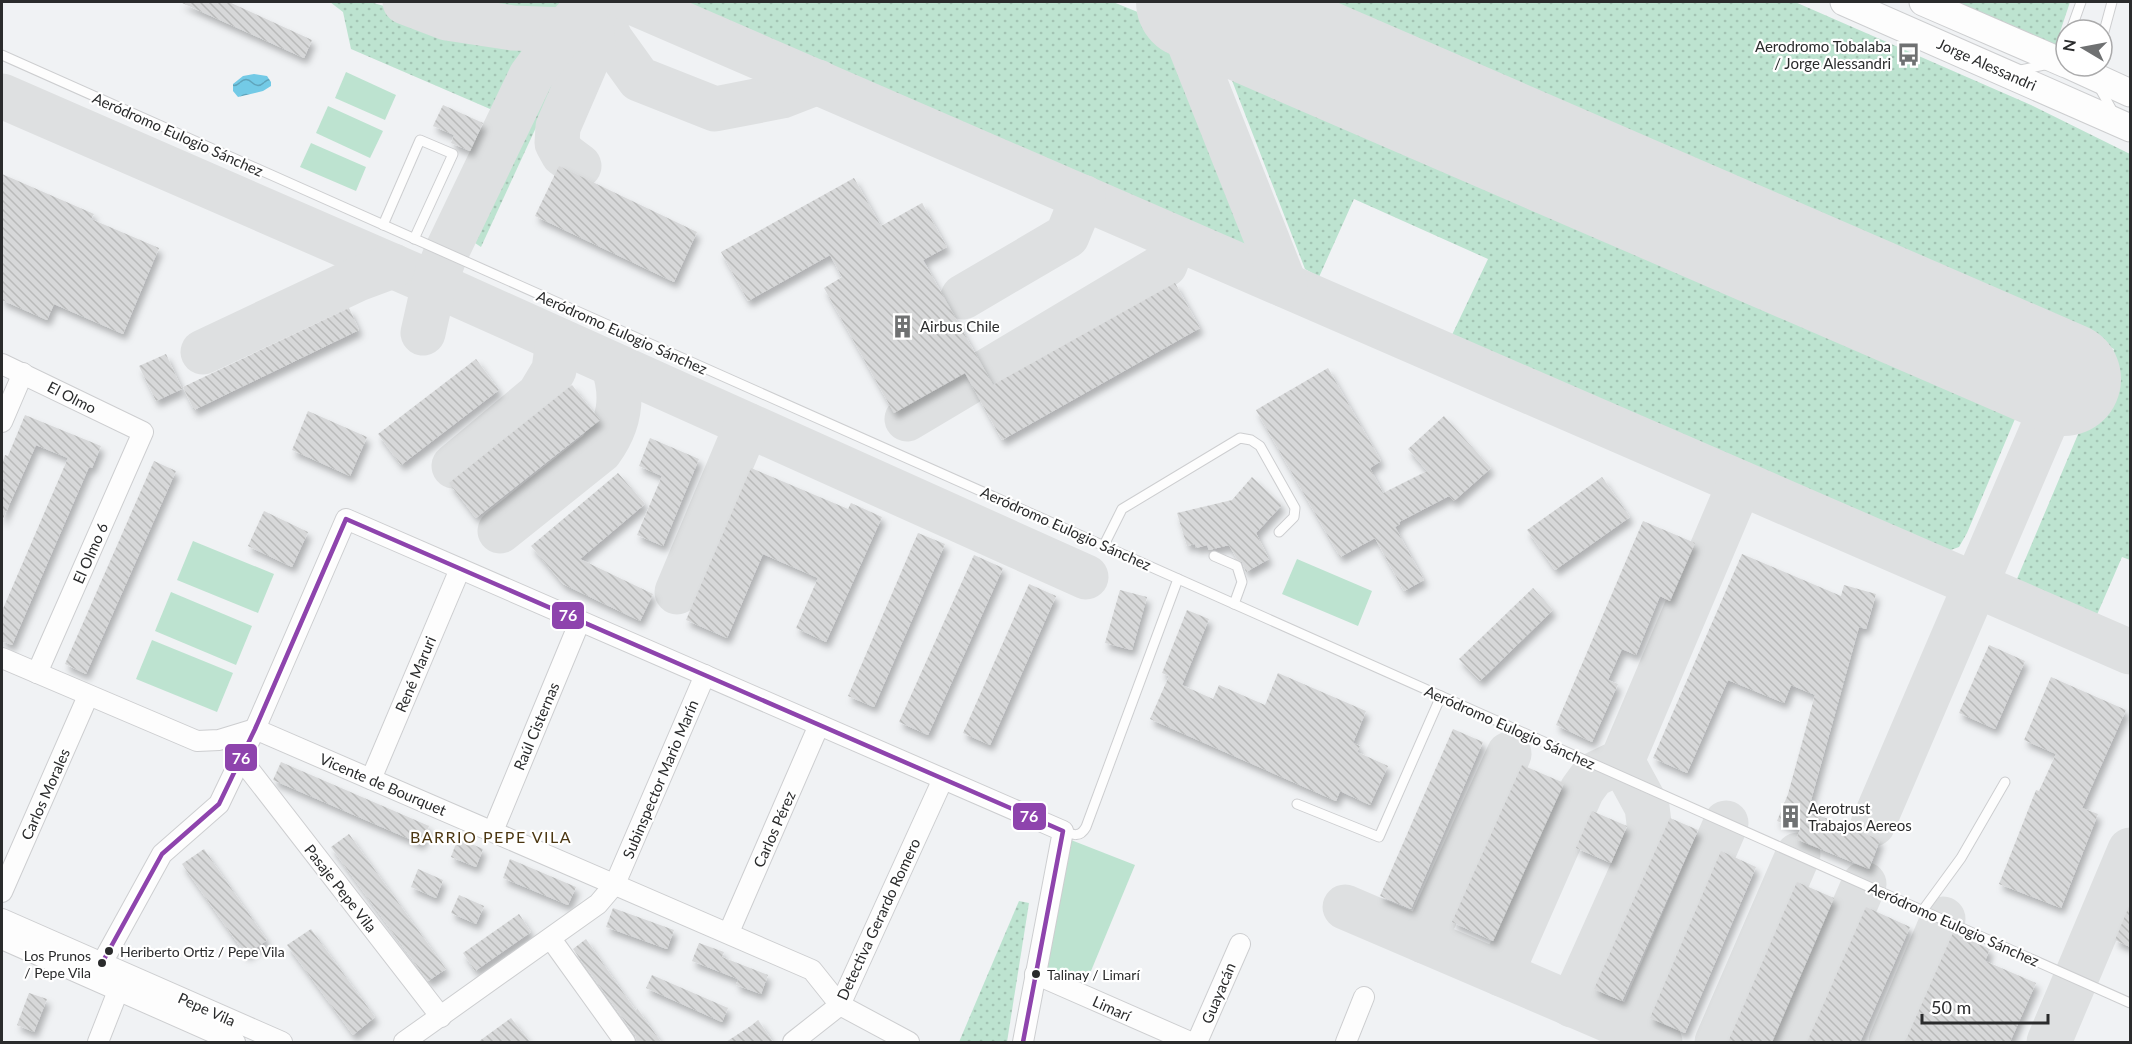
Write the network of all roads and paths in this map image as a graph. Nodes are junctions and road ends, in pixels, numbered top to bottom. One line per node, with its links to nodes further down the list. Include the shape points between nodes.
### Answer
1 (1844, 2): 10 (main road, Jorge Alessandri)
2 (1923, 2): 8 (main road, Jorge Alessandri)
3 (2081, 2): 5 (lane)
4 (2112, 2): 6 (lane)
5 (2075, 18)
6 (2108, 18)
7 (2, 55): 15 (lane, Aeródromo Eulogio Sánchez)
8 (2054, 55)
9 (2054, 66): 10 (lane)
10 (2007, 73): 14 (main road, Jorge Alessandri)
11 (2087, 78): 14 (lane)
12 (2102, 78): 13 (main road, Jorge Alessandri)
13 (2130, 93)
14 (2125, 125)
15 (383, 225): 16 (lane, Aeródromo Eulogio Sánchez); 16 (lane, via 420,140 453,154)
16 (414, 239): 22 (lane, Aeródromo Eulogio Sánchez)
17 (2, 364): 18 (street, El Olmo)
18 (23, 373): 19 (street); 20 (street, El Olmo)
19 (2, 422)
20 (143, 432): 29 (street, El Olmo 6)
21 (1279, 532): 22 (lane, via 1294,517 1295,508 1260,446 1240,438 1122,508)
22 (1104, 545): 25 (lane, Aeródromo Eulogio Sánchez)
23 (1214, 556): 26 (lane, via 1237,566 1242,582)
24 (460, 568): 27 (street); 34 (street, via 346,519); 36 (street, René Maruri)
25 (1178, 579): 26 (lane, Aeródromo Eulogio Sánchez); 41 (lane, via 1086,827 1077,835)
26 (1234, 604): 32 (lane, Aeródromo Eulogio Sánchez)
27 (580, 621): 30 (street); 40 (street, Raúl Cisternas)
28 (2, 658): 29 (street)
29 (36, 673): 31 (street)
30 (705, 675): 33 (street); 42 (street, Subinspector Mario Marín)
31 (88, 696): 34 (street, via 197,741 219,740); 43 (street, Carlos Morales)
32 (1441, 696): 39 (lane, via 1378,837); 44 (lane, Aeródromo Eulogio Sánchez)
33 (819, 725): 37 (street); 46 (street, Carlos Pérez)
34 (255, 729): 35 (street); 36 (street, Vicente de Bourquet)
35 (241, 759): 50 (street, via 219,804 162,854); 57 (street, Pasaje Pepe Vila)
36 (371, 779): 40 (street, Vicente de Bourquet)
37 (943, 779): 41 (street); 56 (street, Detectiva Gerardo Romero)
38 (2005, 782): 44 (lane, via 1961,858)
39 (1297, 804)
40 (493, 831): 42 (street, Vicente de Bourquet)
41 (1063, 831): 51 (street)
42 (615, 884): 46 (street, Vicente de Bourquet); 48 (street, via 598,904)
43 (2, 892)
44 (1923, 910): 55 (lane, Aeródromo Eulogio Sánchez)
45 (2, 919): 50 (street, Pepe Vila)
46 (729, 932): 56 (street, Vicente de Bourquet, via 812,970)
47 (2, 939): 52 (street, Pepe Vila)
48 (551, 939): 57 (street); 62 (street)
49 (1240, 944): 67 (street, Guayacán)
50 (102, 963): 54 (street, Pepe Vila)
51 (1035, 974): 65 (street); 66 (street, Limarí)
52 (118, 991): 54 (street, Pepe Vila); 58 (street)
53 (1364, 997): 68 (street)
54 (160, 999): 59 (street, Pepe Vila); 60 (street, Pepe Vila)
55 (2130, 1003)
56 (840, 1005): 63 (street, Detectiva Gerardo Romero); 64 (street, Vicente de Bourquet)
57 (441, 1017): 61 (street)
58 (98, 1042)
59 (235, 1042)
60 (282, 1042)
61 (404, 1042)
62 (625, 1042)
63 (793, 1042)
64 (909, 1042)
65 (1023, 1042)
66 (1190, 1042)
67 (1197, 1042)
68 (1346, 1042)

